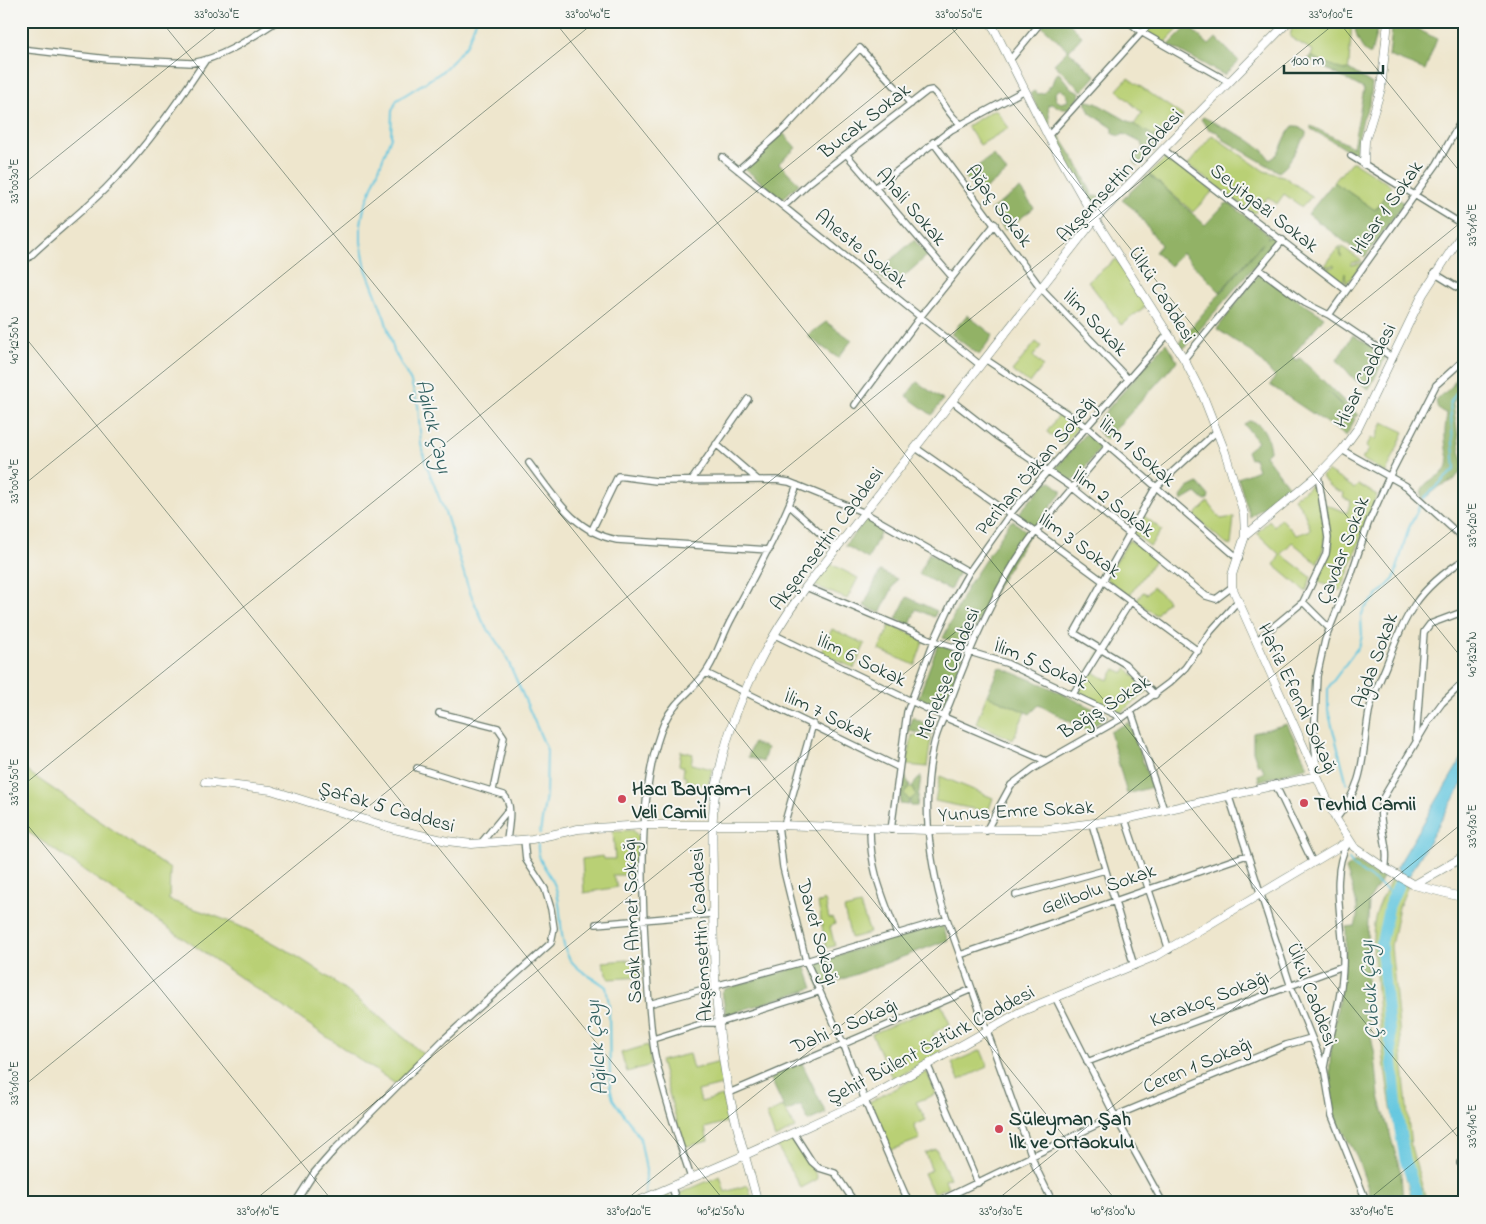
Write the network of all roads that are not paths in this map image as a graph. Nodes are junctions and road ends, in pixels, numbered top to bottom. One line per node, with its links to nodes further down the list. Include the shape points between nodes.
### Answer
1 (277, 21): 11 (street, via 240,45)
2 (990, 21): 10 (street, Ülkü Caddesi)
3 (1042, 21): 10 (street)
4 (1128, 21): 8 (street)
5 (1152, 21): 8 (street)
6 (1289, 21): 12 (street, Akşemsettin Caddesi)
7 (1388, 21): 24 (street, via 1380,89 1365,141)
8 (1142, 32): 12 (street); 18 (street)
9 (21, 48): 11 (street, via 132,61)
10 (1010, 60): 13 (street, Ülkü Caddesi)
11 (205, 61): 33 (street, via 134,158)
12 (1229, 82): 20 (street, Akşemsettin Caddesi)
13 (1025, 90): 17 (street); 18 (street, Ülkü Caddesi)
14 (911, 104): 17 (street, Bucak Sokak, via 932,90 948,114); 21 (street, Bucak Sokak); 25 (street, via 860,48 786,127)
15 (1465, 114): 16 (street, Hisar 1 Sokak)
16 (1463, 122): 27 (street, Hisar 1 Sokak)
17 (961, 124): 19 (street)
18 (1048, 136): 29 (street, Ülkü Caddesi)
19 (933, 142): 26 (street); 30 (street, Ağaç Sokak)
20 (1164, 150): 29 (street, Akşemsettin Caddesi); 32 (street, Seyitgazi Sokak)
21 (847, 155): 26 (street, Ahali Sokak); 28 (street, Bucak Sokak)
22 (1351, 156): 24 (street)
23 (722, 158): 25 (street, Aheste Sokak)
24 (1364, 164): 27 (street)
25 (738, 170): 28 (street, Aheste Sokak)
26 (875, 188): 36 (street, Ahali Sokak)
27 (1414, 196): 31 (street); 38 (street, Hisar 1 Sokak)
28 (784, 206): 41 (street, Aheste Sokak)
29 (1095, 219): 37 (street, Akşemsettin Caddesi); 42 (street, Ülkü Caddesi)
30 (995, 224): 36 (street); 37 (street, Ağaç Sokak)
31 (1465, 227): 35 (street, Hisar Caddesi)
32 (1283, 240): 34 (street); 38 (street, Seyitgazi Sokak)
33 (21, 265)
34 (1259, 269): 40 (street, via 1304,302); 44 (street)
35 (1434, 273): 39 (street); 43 (street, Hisar Caddesi)
36 (952, 277): 41 (street)
37 (1040, 287): 46 (street, Akşemsettin Caddesi); 47 (street, İlim Sokak)
38 (1346, 290): 40 (street, Hisar 1 Sokak)
39 (1465, 292)
40 (1329, 315): 43 (street)
41 (921, 316): 46 (street, Aheste Sokak); 50 (street)
42 (1169, 333): 44 (street, Ülkü Caddesi); 47 (street, Perihan Özkan Sokağı)
43 (1393, 358): 56 (street, Hisar Caddesi, via 1364,419)
44 (1184, 359): 52 (street, Ülkü Caddesi)
45 (1465, 359): 60 (street, Çavdar Sokak, via 1436,385)
46 (983, 362): 49 (street, Akşemsettin Caddesi); 51 (street, İlim 1 Sokak)
47 (1128, 379): 51 (street, Perihan Özkan Sokağı)
48 (748, 399): 53 (street)
49 (952, 401): 55 (street, Akşemsettin Caddesi); 58 (street, İlim 2 Sokak)
50 (855, 405)
51 (1087, 427): 54 (street, İlim 1 Sokak); 58 (street, Perihan Özkan Sokağı)
52 (1217, 431): 65 (street); 72 (street, Ülkü Caddesi, via 1242,504)
53 (716, 444): 61 (street); 62 (street)
54 (1108, 446): 64 (street, Menekşe Caddesi); 65 (street, İlim 1 Sokak)
55 (916, 448): 67 (street, Akşemsettin Caddesi); 68 (street, İlim 3 Sokak)
56 (1342, 450): 59 (street, Hisar Caddesi); 60 (street)
57 (529, 463): 69 (street, via 567,513)
58 (1047, 472): 64 (street, İlim 2 Sokak); 68 (street, Perihan Özkan Sokağı)
59 (1318, 475): 72 (street, Hisar Caddesi); 84 (street, via 1328,544)
60 (1389, 477): 73 (street, via 1412,491); 86 (street, Çavdar Sokak)
61 (758, 480): 62 (street); 63 (street)
62 (691, 481): 69 (street, via 618,476)
63 (797, 485): 66 (street, Sadık Ahmet Sokağı); 67 (street)
64 (1072, 488): 70 (street, Menekşe Caddesi); 71 (street, İlim 2 Sokak)
65 (1155, 488): 71 (street); 76 (street, İlim 1 Sokak)
66 (790, 505): 74 (street); 75 (street, Sadık Ahmet Sokağı)
67 (865, 513): 74 (street, Akşemsettin Caddesi); 78 (street)
68 (1010, 514): 70 (street, İlim 3 Sokak); 78 (street, Perihan Özkan Sokağı)
69 (591, 532): 75 (street, via 617,540)
70 (1036, 532): 79 (street, İlim 3 Sokak); 91 (street, Menekşe Caddesi, via 998,592)
71 (1129, 533): 79 (street); 81 (street, İlim 2 Sokak, via 1210,599 1221,597)
72 (1245, 536): 76 (street, Ülkü Caddesi)
73 (1465, 540)
74 (837, 549): 80 (street, Akşemsettin Caddesi)
75 (768, 550): 93 (street, Sadık Ahmet Sokağı)
76 (1239, 558): 81 (street, Ülkü Caddesi, via 1232,575)
77 (1465, 559): 116 (street, Ağda Sokak, via 1429,584 1404,621 1371,707 1360,775 1350,801)
78 (970, 572): 88 (street, Perihan Özkan Sokağı)
79 (1102, 580): 82 (street, İlim 3 Sokak); 90 (street, via 1074,633)
80 (806, 587): 87 (street, Akşemsettin Caddesi); 88 (street, İlim 5 Sokak)
81 (1232, 588): 83 (street)
82 (1131, 601): 90 (street); 92 (street, İlim 3 Sokak)
83 (1237, 602): 89 (street, Hafız Efendi Sokağı); 92 (street, Bağış Sokak)
84 (1303, 602): 86 (street); 89 (street)
85 (1465, 611): 104 (street, via 1430,624 1424,632)
86 (1330, 628): 108 (street, Çavdar Sokak, via 1317,676 1314,738)
87 (774, 635): 95 (street, Akşemsettin Caddesi); 98 (street, İlim 6 Sokak)
88 (934, 640): 91 (street, İlim 5 Sokak); 98 (street, Perihan Özkan Sokağı)
89 (1256, 641): 108 (street, Hafız Efendi Sokağı)
90 (1100, 648): 96 (street); 97 (street, via 1131,669)
91 (969, 651): 96 (street, İlim 5 Sokak, via 1006,663); 101 (street, Menekşe Caddesi)
92 (1198, 651): 97 (street, Bağış Sokak, via 1185,668)
93 (706, 672): 95 (street, İlim 7 Sokak); 118 (street, Sadık Ahmet Sokağı, via 676,703 665,722 654,757)
94 (1465, 681): 104 (street, via 1442,703)
95 (745, 693): 103 (street, İlim 7 Sokak); 119 (street, Akşemsettin Caddesi, via 724,752)
96 (1073, 694): 102 (street, İlim 5 Sokak)
97 (1155, 694): 99 (street, Bağış Sokak)
98 (911, 700): 101 (street, İlim 6 Sokak); 106 (street, Perihan Özkan Sokağı)
99 (1131, 711): 102 (street, Bağış Sokak); 114 (street)
100 (439, 713): 111 (street, via 502,731 504,737)
101 (944, 717): 105 (street, İlim 6 Sokak); 123 (street, Menekşe Caddesi, via 931,762)
102 (1122, 718): 105 (street, Bağış Sokak)
103 (813, 724): 106 (street, İlim 7 Sokak); 120 (street)
104 (1416, 741): 132 (street, via 1381,804 1387,849)
105 (1046, 761): 124 (street, Bağış Sokak, via 1011,785)
106 (898, 767): 122 (street, Perihan Özkan Sokağı)
107 (417, 768): 111 (street)
108 (1317, 776): 110 (street, Yunus Emre Sokak); 116 (street, Hafız Efendi Sokağı)
109 (205, 782): 128 (street, Şafak 5 Caddesi, via 271,790 394,829 446,841)
110 (1275, 784): 112 (street, Yunus Emre Sokak); 131 (street)
111 (493, 790): 113 (street, via 507,798)
112 (1229, 796): 114 (street, Yunus Emre Sokak); 129 (street, Ülkü Caddesi)
113 (509, 810): 126 (street); 128 (street)
114 (1164, 810): 115 (street, Yunus Emre Sokak)
115 (1126, 819): 117 (street, Yunus Emre Sokak); 135 (street)
116 (1336, 819): 127 (street, Hafız Efendi Sokağı)
117 (1092, 824): 124 (street, Yunus Emre Sokak); 133 (street)
118 (645, 825): 119 (street, Şafak 5 Caddesi); 125 (street, Şafak 5 Caddesi, via 578,829); 142 (street, Sadık Ahmet Sokağı)
119 (711, 825): 120 (street, Yunus Emre Sokak); 140 (street, Akşemsettin Caddesi)
120 (781, 825): 121 (street, Yunus Emre Sokak); 147 (street, Davet Sokağı, via 783,867)
121 (870, 829): 122 (street, Yunus Emre Sokak); 144 (street, via 873,866)
122 (891, 830): 123 (street, Yunus Emre Sokak)
123 (927, 830): 124 (street, Yunus Emre Sokak); 141 (street, Menekşe Caddesi, via 934,875)
124 (986, 831)
125 (524, 840): 126 (street, Şafak 5 Caddesi); 174 (street, via 526,860 549,902 554,928 551,943 444,1039 336,1148 314,1173)
126 (507, 841): 128 (street, Şafak 5 Caddesi)
127 (1349, 841): 131 (street, Şehit Bülent Öztürk Caddesi); 132 (street, Hafız Efendi Sokağı); 149 (street, via 1341,855 1338,873)
128 (481, 843)
129 (1246, 855): 135 (street, Gelibolu Sokak); 136 (street, Ülkü Caddesi)
130 (1465, 856): 134 (street)
131 (1313, 862): 136 (street, Şehit Bülent Öztürk Caddesi)
132 (1386, 869): 134 (street, Hafız Efendi Sokağı)
133 (1105, 870): 137 (street); 139 (street)
134 (1413, 885): 138 (street, Hafız Efendi Sokağı)
135 (1148, 888): 139 (street, Gelibolu Sokak); 145 (street)
136 (1260, 893): 145 (street, Şehit Bülent Öztürk Caddesi); 150 (street, Ülkü Caddesi)
137 (1016, 895)
138 (1465, 898)
139 (1114, 900): 146 (street, Gelibolu Sokak); 148 (street)
140 (713, 914): 142 (street); 151 (street, Akşemsettin Caddesi)
141 (947, 919): 144 (street); 146 (street, Menekşe Caddesi)
142 (643, 921): 143 (street); 155 (street, Sadık Ahmet Sokağı)
143 (596, 924)
144 (897, 934): 147 (street)
145 (1168, 950): 148 (street, Şehit Bülent Öztürk Caddesi)
146 (960, 955): 152 (street, Menekşe Caddesi)
147 (806, 961): 151 (street); 153 (street, Davet Sokağı)
148 (1134, 966): 154 (street, Şehit Bülent Öztürk Caddesi)
149 (1343, 966): 150 (street, Karakoç Sokağı); 163 (street)
150 (1290, 984): 158 (street, Ülkü Caddesi); 161 (street, Karakoç Sokağı)
151 (715, 986): 155 (street); 156 (street, Akşemsettin Caddesi)
152 (972, 988): 157 (street, Menekşe Caddesi); 160 (street, Dahi 2 Sokağı)
153 (818, 992): 156 (street); 160 (street, Davet Sokağı)
154 (1055, 997): 157 (street, Şehit Bülent Öztürk Caddesi); 161 (street)
155 (649, 1004): 159 (street, Sadık Ahmet Sokağı)
156 (719, 1023): 159 (street, via 704,1023); 164 (street, Akşemsettin Caddesi)
157 (986, 1030): 162 (street, Şehit Bülent Öztürk Caddesi); 169 (street, Menekşe Caddesi)
158 (1311, 1038): 163 (street, Ülkü Caddesi); 166 (street, Ceren 1 Sokağı, via 1286,1045)
159 (653, 1039): 170 (street, Sadık Ahmet Sokağı, via 662,1084)
160 (843, 1043): 164 (street, Dahi 2 Sokağı); 165 (street, Davet Sokağı)
161 (1088, 1062): 166 (street)
162 (928, 1066): 165 (street, Şehit Bülent Öztürk Caddesi); 171 (street)
163 (1324, 1068): 182 (street, Ülkü Caddesi, via 1332,1116)
164 (729, 1093): 168 (street, Akşemsettin Caddesi)
165 (866, 1100): 167 (street, Şehit Bülent Öztürk Caddesi); 178 (street, Davet Sokağı)
166 (1115, 1116): 169 (street, Ceren 1 Sokağı); 181 (street)
167 (794, 1134): 168 (street, Şehit Bülent Öztürk Caddesi); 177 (street, via 812,1162 834,1173)
168 (745, 1155): 170 (street, Şehit Bülent Öztürk Caddesi); 176 (street, Akşemsettin Caddesi)
169 (1032, 1155): 171 (street, Ceren 1 Sokağı); 180 (street, Menekşe Caddesi)
170 (691, 1178): 172 (street, Şehit Bülent Öztürk Caddesi)
171 (978, 1182): 179 (street, Ceren 1 Sokağı)
172 (672, 1187): 173 (street, Şehit Bülent Öztürk Caddesi); 175 (street)
173 (635, 1202)
174 (295, 1203)
175 (677, 1203)
176 (758, 1203)
177 (855, 1203)
178 (909, 1203)
179 (935, 1203)
180 (1053, 1203)
181 (1163, 1203)
182 (1367, 1203)

